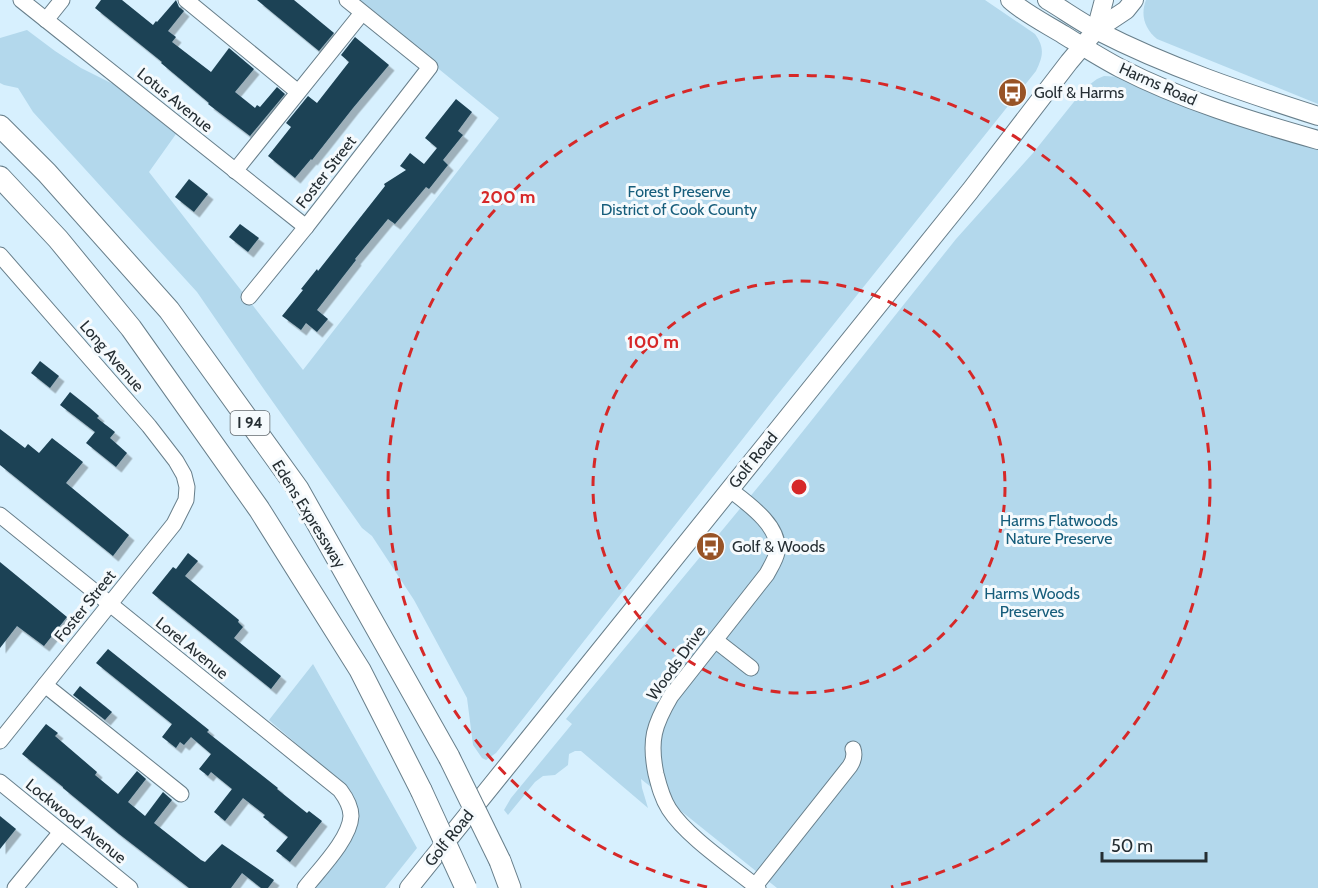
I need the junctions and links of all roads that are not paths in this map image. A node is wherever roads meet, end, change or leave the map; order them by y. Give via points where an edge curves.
1 (21, 0) edge
2 (62, 0) edge
3 (186, 0) edge
4 (346, 0) edge
5 (1010, 0) edge
6 (1047, 0) edge
7 (1104, 0) edge
8 (1134, 0) edge
9 (362, 13) junction
10 (46, 20) junction
11 (1096, 30) junction
12 (1083, 47) junction
13 (298, 92) junction
14 (1318, 116) edge
15 (0, 126) edge
16 (1318, 140) edge
17 (235, 171) junction
18 (0, 177) edge
19 (306, 227) junction
20 (0, 255) edge
21 (249, 297) dead end
22 (187, 488) joint
23 (729, 489) junction
24 (0, 515) edge
25 (110, 604) junction
26 (715, 640) junction
27 (751, 668) dead end
28 (45, 685) junction
29 (0, 741) edge
30 (853, 749) dead end
31 (0, 782) edge
32 (181, 794) dead end
33 (61, 832) junction
34 (756, 887) edge
35 (15, 888) edge
36 (130, 888) edge
37 (305, 888) edge
38 (409, 888) edge
39 (466, 888) edge
40 (510, 888) edge

1 - 10 street, Lotus Avenue
2 - 10 street
3 - 13 street
4 - 9 street
5 - 12 main road, Harms Road
6 - 11 main road, Harms Road
7 - 11 main road, Golf Road
8 - 11 main road, Golf Road
9 - 13 street
9 - 19 street, Foster Street via 430,68
10 - 17 street, Lotus Avenue
11 - 12 main road, Golf Road
11 - 14 main road, Harms Road via 1185,69
12 - 16 main road, Harms Road via 1119,68 1194,100
12 - 23 main road, Golf Road
13 - 17 street
15 - 40 highway, Edens Expressway / I 94, bridge via 169,309 297,489 449,757 501,861
17 - 19 street, Lotus Avenue
18 - 39 highway, I 94, bridge via 58,239 131,328 259,509 360,670
19 - 21 street, Foster Street
20 - 22 street, Long Avenue via 149,426 176,461
22 - 25 street, Foster Street via 186,500 174,524
23 - 26 street, Woods Drive via 765,520 776,538 777,553 767,574
23 - 38 main road, Golf Road
24 - 25 street, Lorel Avenue
25 - 28 street, Foster Street
25 - 37 street, Lorel Avenue via 340,790 351,815 348,831
26 - 27 street
26 - 34 street, Woods Drive via 671,696 659,717 652,750 669,810
28 - 29 street, Foster Street
28 - 32 street
30 - 34 street via 850,766
31 - 33 street, Lockwood Avenue
33 - 35 street
33 - 36 street, Lockwood Avenue

